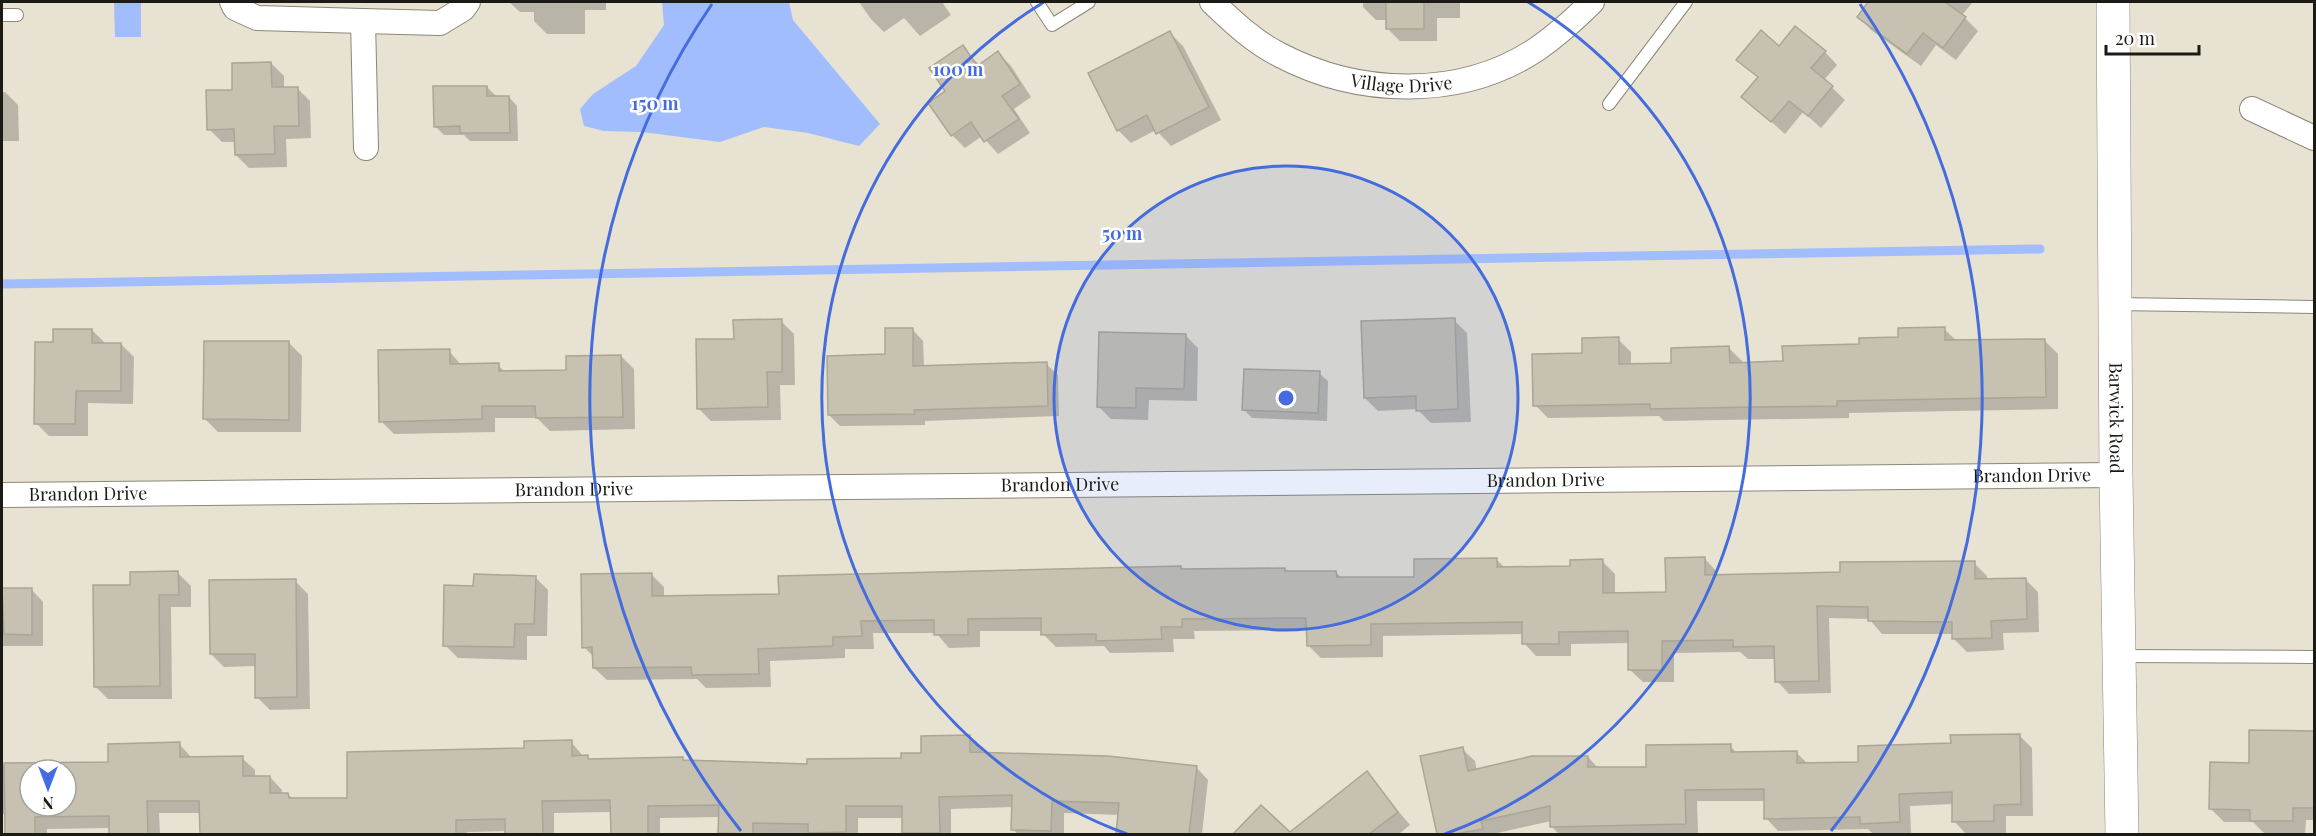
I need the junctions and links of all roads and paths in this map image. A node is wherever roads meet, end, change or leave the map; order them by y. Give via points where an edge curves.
1 (232, 2) edge
2 (468, 2) edge
3 (1036, 2) edge
4 (1089, 2) edge
5 (1212, 2) edge
6 (1592, 2) edge
7 (1686, 2) edge
8 (2113, 2) edge
9 (2, 15) edge
10 (17, 15) dead end
11 (363, 21) junction
12 (1610, 104) dead end
13 (2252, 109) dead end
14 (2314, 138) edge
15 (366, 148) dead end
16 (2115, 304) junction
17 (2314, 307) edge
18 (2116, 476) junction
19 (2, 495) edge
20 (2119, 656) junction
21 (2314, 657) edge
22 (2122, 834) edge

1 - 11 street via 235,8 257,18
2 - 11 street via 440,22
3 - 4 lane via 1052,25
5 - 6 street, Village Drive via 1243,31 1279,55 1318,72 1370,85 1413,87 1455,82 1497,69 1535,50 1570,25
7 - 12 lane
8 - 16 street, Barwick Road
9 - 10 lane
11 - 15 street
13 - 14 street
16 - 17 lane
16 - 18 street, Barwick Road
18 - 19 street, Brandon Drive
18 - 20 street, Barwick Road
20 - 21 lane
20 - 22 street, Barwick Road

